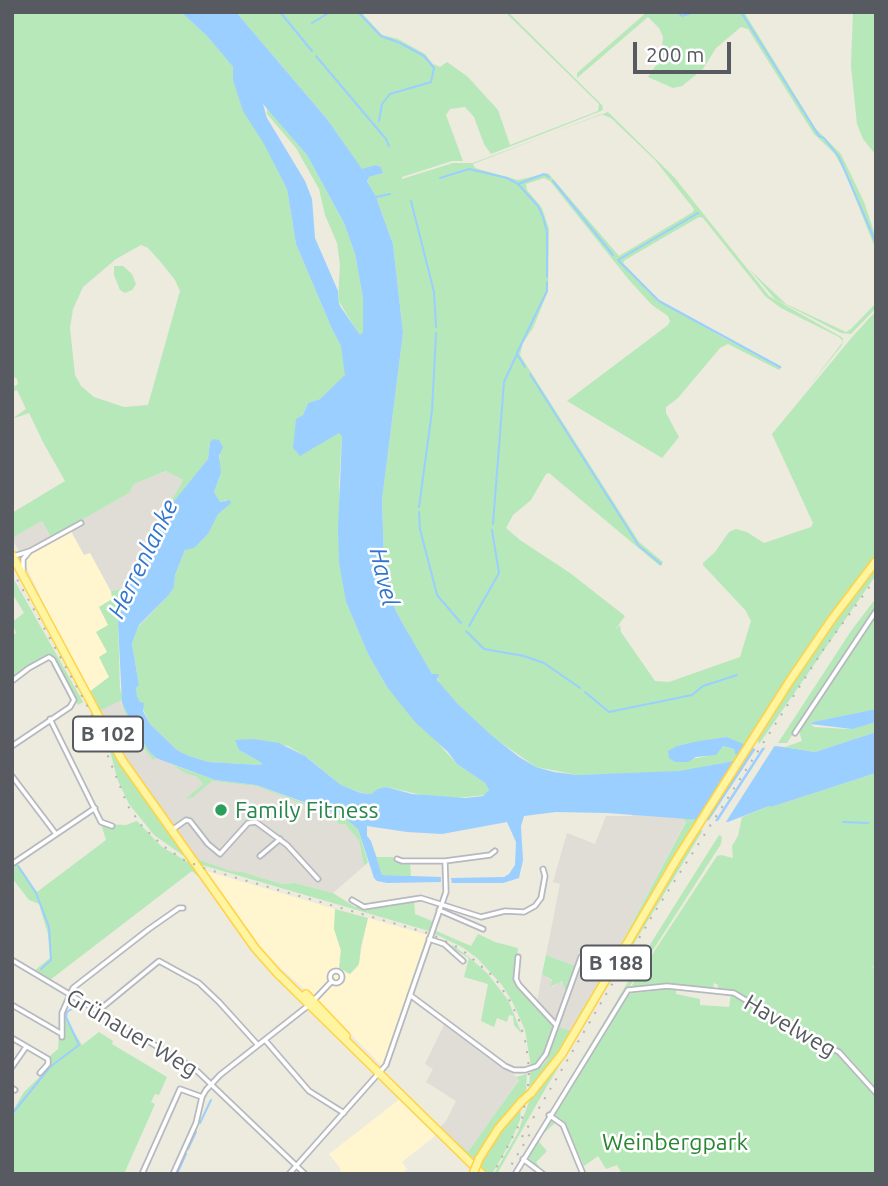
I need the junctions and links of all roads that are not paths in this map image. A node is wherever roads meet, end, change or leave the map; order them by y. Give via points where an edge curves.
1 (81, 523) dead end
2 (30, 551) junction
3 (12, 556) edge
4 (876, 561) edge
5 (23, 576) junction
6 (876, 611) edge
7 (12, 681) edge
8 (50, 719) junction
9 (796, 733) dead end
10 (12, 746) edge
11 (12, 776) edge
12 (95, 808) junction
13 (112, 826) dead end
14 (172, 830) junction
15 (56, 834) junction
16 (280, 839) junction
17 (495, 850) dead end
18 (261, 856) dead end
19 (397, 859) dead end
20 (445, 861) junction
21 (12, 864) edge
22 (543, 869) dead end
23 (318, 879) dead end
24 (352, 900) dead end
25 (440, 907) junction
26 (183, 908) dead end
27 (483, 929) dead end
28 (429, 939) junction
29 (518, 957) dead end
30 (581, 957) dead end
31 (12, 960) edge
32 (463, 961) dead end
33 (332, 981) dead end
34 (69, 994) junction
35 (410, 995) junction
36 (312, 1002) junction
37 (12, 1005) edge
38 (98, 1011) junction
39 (556, 1025) junction
40 (12, 1038) edge
41 (265, 1040) junction
42 (258, 1045) junction
43 (26, 1047) junction
44 (12, 1067) edge
45 (40, 1073) dead end
46 (380, 1073) junction
47 (211, 1084) junction
48 (876, 1093) edge
49 (202, 1097) junction
50 (344, 1113) junction
51 (549, 1115) junction
52 (523, 1159) junction
53 (297, 1166) junction
54 (142, 1174) edge
55 (173, 1174) edge
56 (289, 1174) edge
57 (305, 1174) edge
58 (473, 1174) edge
59 (482, 1174) edge
60 (515, 1174) edge
61 (543, 1174) edge
62 (583, 1174) edge

1 - 2 street
2 - 3 street
2 - 5 street via 23,559
3 - 5 main road, B 102
4 - 58 main road, B 188, bridge via 819,638 695,830 550,1071 498,1129
5 - 14 main road, B 102 via 122,760
6 - 9 street
7 - 8 street via 51,658 73,703
8 - 10 street
8 - 12 street
11 - 15 street
12 - 13 street via 102,824
12 - 15 street
14 - 16 street via 190,821 220,854 248,823 256,822
14 - 36 main road, B 102 via 266,960
15 - 21 street
16 - 18 street
16 - 23 street
17 - 20 street via 491,855
19 - 20 street
20 - 25 street via 446,888
22 - 25 street via 541,898 527,911 481,917
24 - 25 street via 364,907 416,898
25 - 27 street
25 - 28 street
26 - 34 street via 149,929
28 - 32 street via 444,944
28 - 35 street
29 - 39 street via 519,985
30 - 39 street
31 - 34 street, Grünauer Weg
33 - 36 street
34 - 37 street via 61,1017 62,1035
34 - 38 street, Grünauer Weg
35 - 39 street via 514,1070 537,1066
35 - 46 street
36 - 41 street
36 - 46 main road, B 102
38 - 42 street via 159,961 199,984
38 - 47 street, Grünauer Weg
40 - 43 street
41 - 42 street
41 - 50 street via 311,1093
42 - 47 street
43 - 44 street
43 - 45 street via 48,1059
46 - 50 street
46 - 59 main road, B 102
47 - 49 street
47 - 53 street, Grünauer Weg
48 - 51 street, Havelweg via 839,1052 734,993 667,985 628,990
49 - 54 street via 180,1089
49 - 55 street via 196,1123
50 - 53 street
51 - 52 street
51 - 62 street via 563,1125
52 - 60 street
52 - 61 street
53 - 56 street
53 - 57 street, Grünauer Weg

